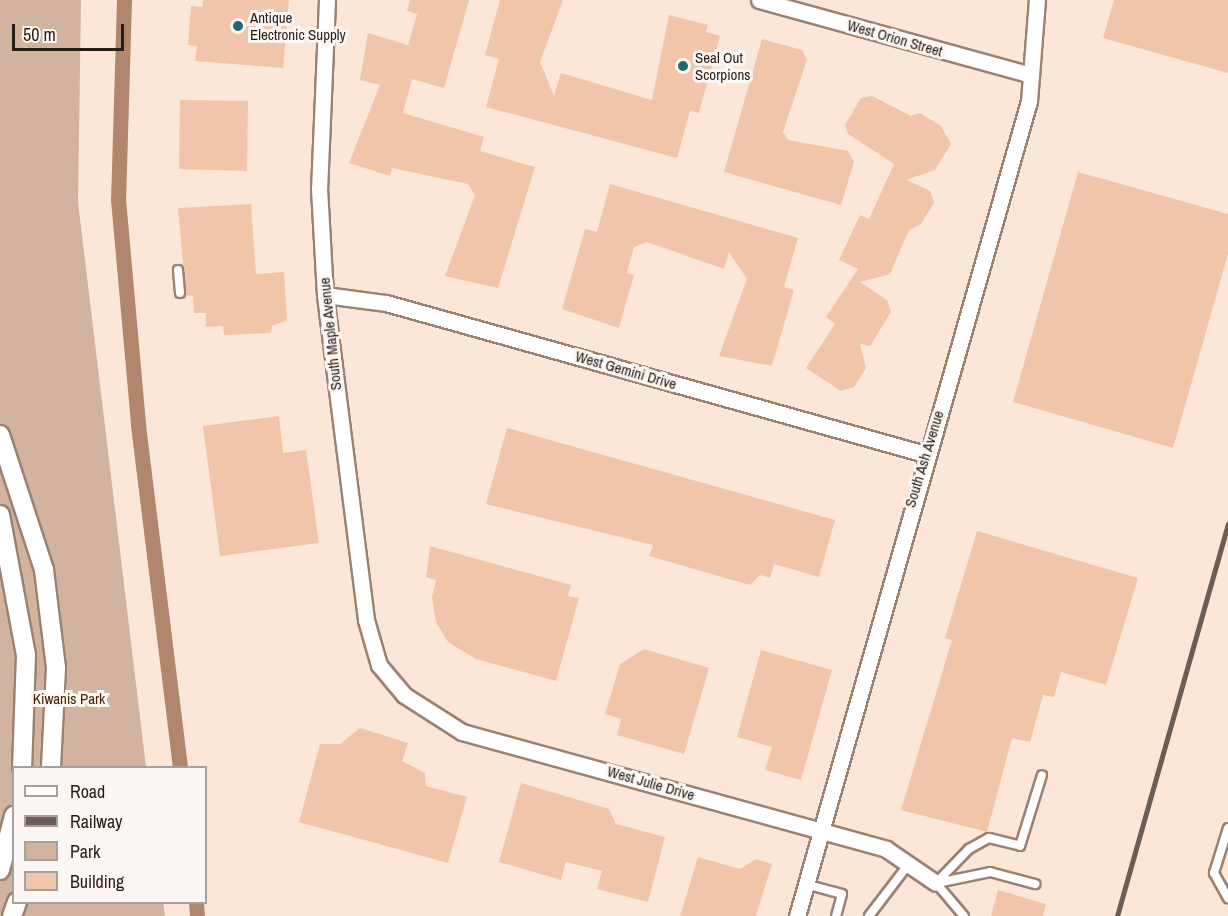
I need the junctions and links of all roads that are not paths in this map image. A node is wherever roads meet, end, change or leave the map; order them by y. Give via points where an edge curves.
1 (327, 0) edge
2 (759, 0) edge
3 (1037, 0) edge
4 (1031, 75) junction
5 (178, 270) dead end
6 (180, 293) dead end
7 (325, 295) junction
8 (0, 435) edge
9 (925, 454) junction
10 (0, 515) edge
11 (379, 665) joint
12 (22, 766) edge
13 (51, 766) edge
14 (1042, 775) dead end
15 (12, 824) edge
16 (1228, 828) edge
17 (819, 830) junction
18 (908, 865) junction
19 (0, 870) edge
20 (936, 883) junction
21 (805, 884) junction
22 (1035, 884) dead end
23 (1228, 898) edge
24 (797, 916) edge
25 (836, 916) edge
26 (869, 916) edge
27 (964, 916) edge

1 - 7 street, South Maple Avenue via 319,188
2 - 4 street, West Orion Street
3 - 4 street, South Ash Avenue
4 - 9 street, South Ash Avenue via 1029,101
5 - 6 lane
7 - 9 street, West Gemini Drive via 386,303
7 - 11 street, South Maple Avenue via 366,620
8 - 13 street via 44,570 56,668
9 - 17 street, South Ash Avenue
10 - 12 street via 26,655
11 - 17 street, West Julie Drive via 404,695 462,732
14 - 20 lane via 1020,846 989,838 969,849
15 - 19 street
16 - 23 lane via 1214,873
17 - 18 street, West Julie Drive via 886,849
17 - 21 street, South Ash Avenue
18 - 20 street, West Julie Drive
18 - 26 lane
20 - 22 lane via 990,872
20 - 27 lane
21 - 24 street, South Ash Avenue
21 - 25 lane via 842,894

